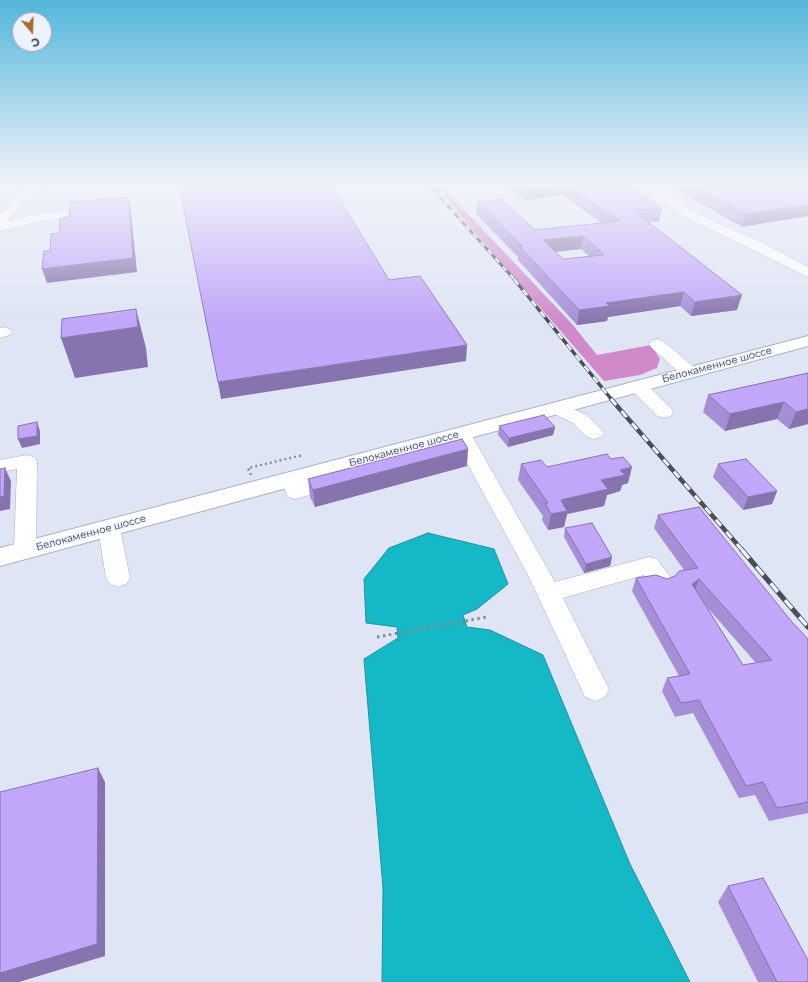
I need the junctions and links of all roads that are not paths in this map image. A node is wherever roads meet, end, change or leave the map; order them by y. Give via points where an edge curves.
1 (723, 231) edge
2 (808, 273) edge
3 (808, 341) edge
4 (658, 344) dead end
5 (689, 372) junction
6 (638, 386) junction
7 (557, 408) junction
8 (664, 412) dead end
9 (594, 433) dead end
10 (465, 440) junction
11 (0, 466) edge
12 (109, 528) junction
13 (25, 550) junction
14 (0, 557) edge
15 (118, 578) dead end
16 (662, 582) edge
17 (548, 593) junction
18 (595, 689) dead end

1 - 2 lane via 756,244
3 - 5 main road, Белокаменное шоссе
4 - 5 lane
5 - 6 main road, Белокаменное шоссе
6 - 7 main road, Белокаменное шоссе
6 - 8 lane
7 - 9 lane via 580,419
7 - 10 main road, Белокаменное шоссе
10 - 12 main road, Белокаменное шоссе via 291,480
10 - 17 lane
11 - 13 lane via 27,461
12 - 13 main road, Белокаменное шоссе
12 - 15 lane
13 - 14 main road, Белокаменное шоссе
16 - 17 lane via 649,565
17 - 18 lane

